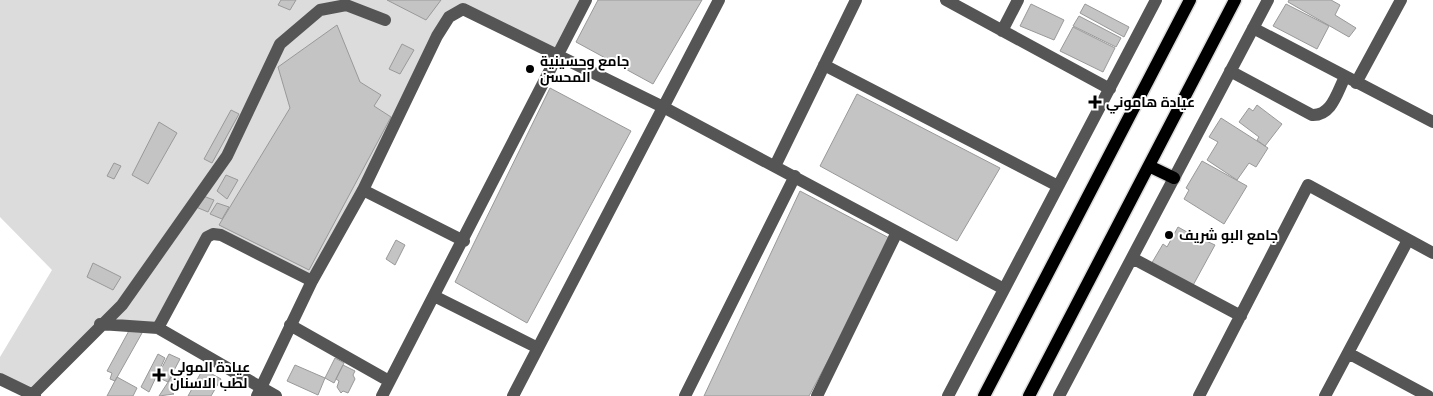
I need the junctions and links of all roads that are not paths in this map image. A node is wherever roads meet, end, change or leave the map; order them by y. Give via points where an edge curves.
1 (586, 0) edge
2 (719, 0) edge
3 (856, 0) edge
4 (946, 0) edge
5 (1018, 0) edge
6 (1156, 0) edge
7 (1190, 0) edge
8 (1235, 0) edge
9 (1268, 0) edge
10 (1401, 0) edge
11 (385, 20) dead end
12 (1253, 28) junction
13 (1002, 31) junction
14 (558, 54) junction
15 (824, 65) junction
16 (1230, 71) junction
17 (1350, 80) junction
18 (1110, 89) junction
19 (665, 108) junction
20 (1433, 122) edge
21 (776, 166) junction
22 (1149, 166) junction
23 (795, 176) junction
24 (1174, 178) junction
25 (1058, 186) junction
26 (363, 190) junction
27 (897, 232) junction
28 (1408, 240) junction
29 (464, 241) junction
30 (1433, 253) edge
31 (1132, 258) junction
32 (312, 281) junction
33 (1004, 289) junction
34 (434, 296) junction
35 (1241, 316) junction
36 (100, 324) junction
37 (290, 325) junction
38 (158, 328) junction
39 (538, 348) junction
40 (1348, 353) junction
41 (0, 379) edge
42 (389, 380) junction
43 (259, 392) edge
44 (33, 395) edge
45 (276, 396) edge
46 (382, 396) edge
47 (513, 396) edge
48 (686, 396) edge
49 (817, 396) edge
50 (948, 396) edge
51 (984, 396) edge
52 (1029, 396) edge
53 (1059, 396) edge
54 (1199, 396) edge
55 (1325, 396) edge
56 (1428, 396) edge

1 - 14 street
2 - 19 street
3 - 15 street
4 - 13 street
5 - 13 street
6 - 18 street
7 - 51 main road
8 - 22 main road
9 - 12 street
10 - 17 street
11 - 36 street via 346,5 320,10 280,44 227,156 122,305
12 - 16 street
12 - 17 street
13 - 18 street
14 - 19 street
14 - 26 street via 463,8 449,17
14 - 29 street
15 - 21 street
15 - 25 street
16 - 17 street via 1312,115 1327,111
16 - 24 street
17 - 20 street
18 - 25 street
19 - 21 street
19 - 39 street
21 - 23 street
22 - 24 main road
22 - 52 main road
23 - 27 street
23 - 48 street
24 - 31 street
25 - 33 street
26 - 29 street
26 - 32 street
27 - 33 street
27 - 49 street
28 - 30 street
28 - 35 street via 1308,185
28 - 40 street
29 - 34 street
31 - 35 street
31 - 53 street
32 - 37 street
32 - 38 street via 221,235 213,234 207,237
33 - 50 street
34 - 39 street
34 - 42 street
35 - 54 street
36 - 38 street
36 - 44 street
37 - 42 street
37 - 43 street
38 - 43 street
39 - 47 street
40 - 55 street
40 - 56 street
41 - 44 street
42 - 46 street
43 - 45 street

